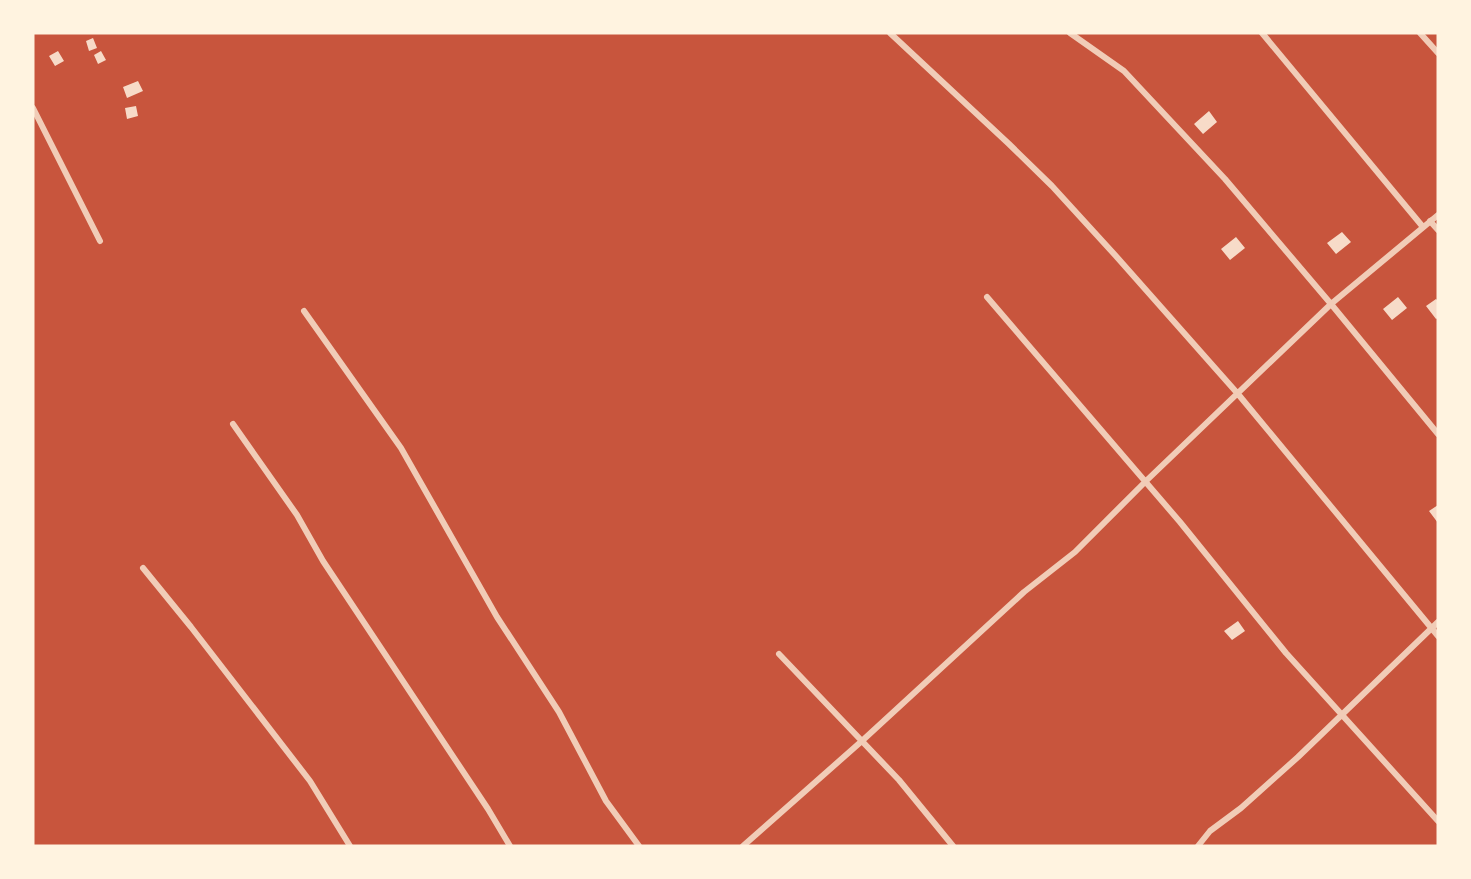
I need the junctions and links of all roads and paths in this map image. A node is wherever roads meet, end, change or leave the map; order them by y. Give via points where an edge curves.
1 (890, 33) edge
2 (1070, 33) edge
3 (1262, 33) edge
4 (1420, 33) edge
5 (1438, 53) edge
6 (33, 108) edge
7 (1438, 215) edge
8 (1430, 221) junction
9 (1424, 227) junction
10 (1438, 230) edge
11 (100, 241) dead end
12 (987, 297) dead end
13 (1331, 304) junction
14 (304, 311) dead end
15 (1238, 394) junction
16 (233, 424) dead end
17 (1438, 434) edge
18 (1146, 481) junction
19 (143, 568) dead end
20 (1438, 622) edge
21 (1431, 628) junction
22 (1438, 636) edge
23 (779, 654) dead end
24 (1342, 716) junction
25 (863, 740) junction
26 (1438, 821) edge
27 (350, 846) edge
28 (510, 846) edge
29 (639, 846) edge
30 (743, 846) edge
31 (953, 846) edge
32 (1198, 846) edge

1 - 15 street via 1052,186
2 - 13 street via 1124,71 1225,179
3 - 9 street
4 - 5 street
6 - 11 street
7 - 8 street
8 - 9 street
8 - 10 street
9 - 13 street
12 - 18 street
13 - 15 street
13 - 17 street
14 - 29 street via 402,448 491,607 559,712 606,801
15 - 18 street
15 - 21 street
16 - 28 street via 297,515 323,561
18 - 24 street
18 - 25 street via 1075,552 1024,592
19 - 27 street via 310,781
20 - 21 street
21 - 22 street
21 - 24 street
23 - 25 street
24 - 26 street
24 - 32 street via 1241,808 1210,831
25 - 30 street
25 - 31 street

